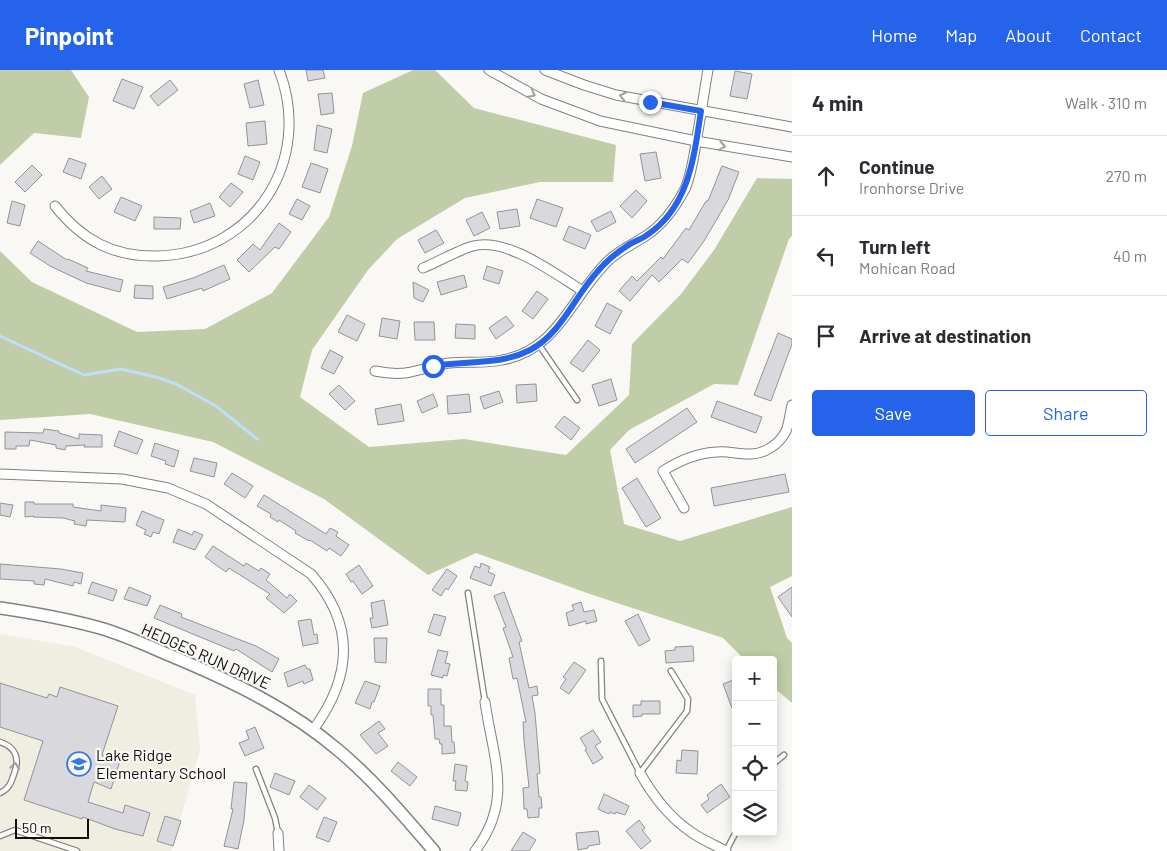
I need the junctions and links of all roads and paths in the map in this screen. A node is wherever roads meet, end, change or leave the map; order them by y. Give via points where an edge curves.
1 (279, 70) edge
2 (490, 70) edge
3 (545, 70) edge
4 (708, 70) edge
5 (701, 111) junction
6 (792, 126) edge
7 (696, 141) junction
8 (792, 157) edge
9 (55, 206) dead end
10 (423, 268) dead end
11 (583, 291) junction
12 (539, 345) junction
13 (375, 372) dead end
14 (577, 400) dead end
15 (792, 405) edge
16 (0, 474) edge
17 (684, 508) dead end
18 (468, 594) dead end
19 (0, 608) edge
20 (601, 661) dead end
21 (671, 671) dead end
22 (484, 702) joint
23 (312, 730) junction
24 (0, 742) edge
25 (784, 755) dead end
26 (777, 761) edge
27 (256, 769) dead end
28 (640, 773) junction
29 (0, 793) edge
30 (278, 832) joint
31 (0, 836) edge
32 (734, 836) edge
33 (77, 851) edge
34 (279, 851) edge
35 (434, 851) edge
36 (475, 851) edge
37 (726, 851) edge

1 - 9 street via 289,116 281,172 257,212 230,235 182,254 130,255 87,238
2 -> 7 street via 540,99 584,116
5 -> 3 street via 616,95
4 - 5 street
5 - 6 street
5 - 7 street
7 -> 8 street
7 - 11 street via 686,186 671,212 647,235 615,255
10 - 11 street via 474,246 492,245 529,259
11 - 12 street via 565,318
12 - 13 street via 504,360 448,363 405,373
12 - 14 lane
15 - 17 street via 786,431 766,451 701,454 679,461 664,471
16 - 23 street via 122,479 168,488 206,504 311,574 335,608 344,645 338,685
18 - 22 lane
19 - 23 street, HEDGES RUN DRIVE via 102,628 221,677
20 - 28 lane via 602,699
21 - 28 lane via 689,705
22 - 36 street via 499,783 498,800 491,826
23 - 35 street, HEDGES RUN DRIVE via 356,766
29 -> 24 lane via 10,786 17,766 14,751
25 - 26 lane
27 - 30 lane
28 - 37 street via 674,818 692,833
30 - 34 street
31 - 33 lane via 15,830
32 - 37 lane

